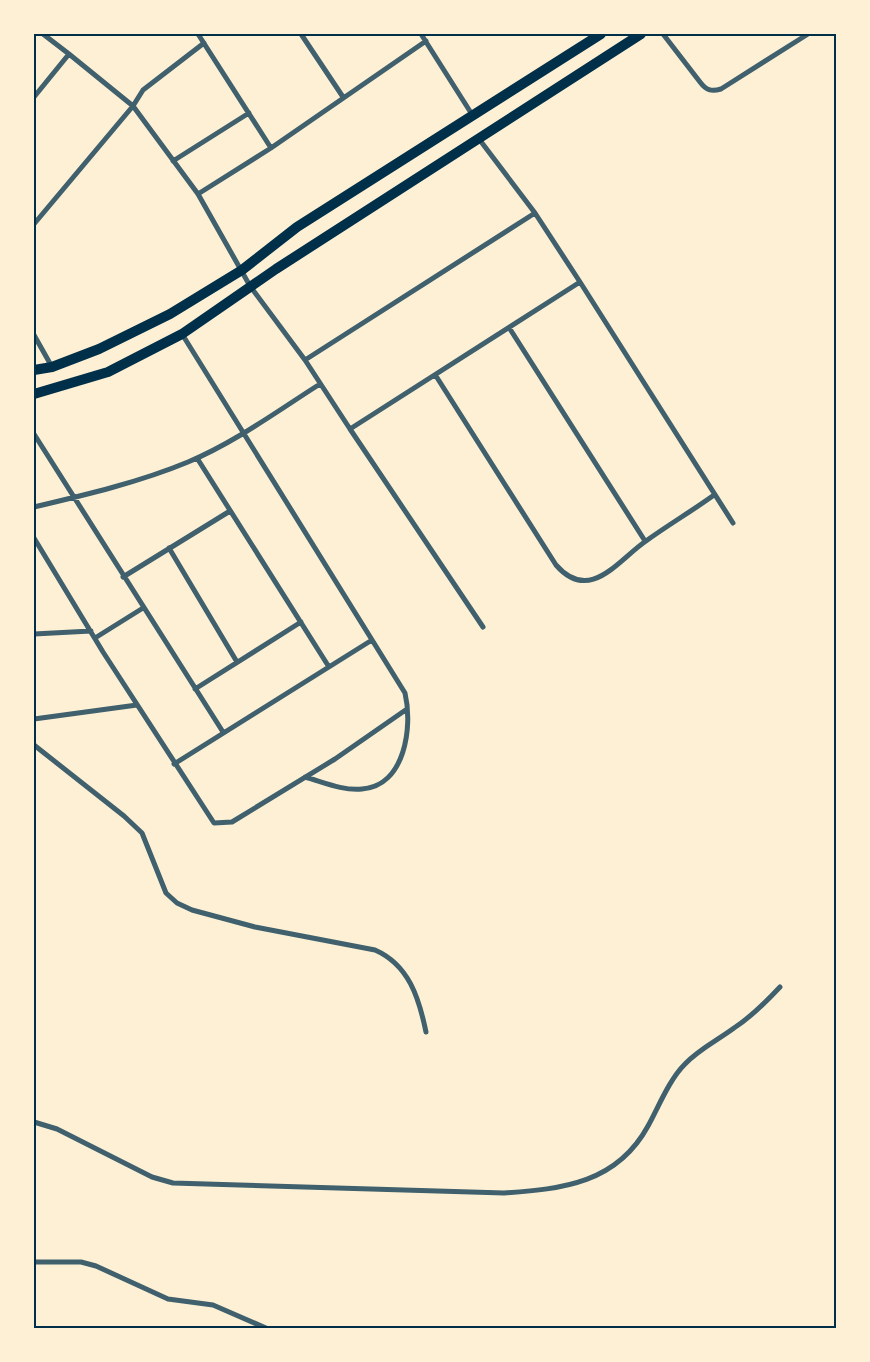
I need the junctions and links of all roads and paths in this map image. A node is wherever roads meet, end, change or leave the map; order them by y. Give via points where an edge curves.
1 (43, 34) edge
2 (198, 34) edge
3 (301, 34) edge
4 (421, 34) edge
5 (602, 34) edge
6 (641, 34) edge
7 (663, 34) edge
8 (808, 34) edge
9 (426, 41) junction
10 (204, 43) junction
11 (69, 54) junction
12 (34, 97) edge
13 (343, 97) junction
14 (133, 106) junction
15 (249, 113) junction
16 (473, 116) junction
17 (479, 139) junction
18 (271, 148) junction
19 (173, 161) junction
20 (198, 194) junction
21 (535, 213) junction
22 (34, 224) edge
23 (242, 270) junction
24 (580, 282) junction
25 (250, 286) junction
26 (510, 329) junction
27 (182, 334) junction
28 (34, 335) edge
29 (305, 360) junction
30 (52, 366) junction
31 (34, 370) edge
32 (436, 376) junction
33 (320, 384) junction
34 (34, 394) edge
35 (350, 429) junction
36 (242, 433) junction
37 (34, 434) edge
38 (197, 458) junction
39 (714, 495) junction
40 (73, 498) junction
41 (34, 507) edge
42 (230, 511) junction
43 (733, 523) dead end
44 (34, 538) edge
45 (645, 541) junction
46 (170, 548) junction
47 (123, 577) junction
48 (143, 608) junction
49 (300, 622) junction
50 (483, 627) dead end
51 (91, 631) junction
52 (34, 634) edge
53 (95, 638) junction
54 (372, 640) junction
55 (237, 662) junction
56 (329, 667) junction
57 (195, 689) junction
58 (137, 704) junction
59 (407, 709) junction
60 (34, 719) edge
61 (223, 732) junction
62 (34, 745) edge
63 (174, 764) junction
64 (305, 777) junction
65 (780, 987) dead end
66 (426, 1032) dead end
67 (34, 1122) edge
68 (34, 1262) edge
69 (266, 1328) edge

1 - 11 street
2 - 10 street
3 - 13 street
4 - 9 street
5 - 16 main road
6 - 17 main road
7 - 8 street via 705,89 714,91
9 - 13 street
9 - 16 street
10 - 14 street via 150,84
10 - 15 street
11 - 12 street
11 - 14 street
13 - 18 street
14 - 19 street
14 - 22 street
15 - 18 street
15 - 19 street
16 - 23 main road via 297,227
17 - 21 street
17 - 25 main road
18 - 20 street
19 - 20 street
20 - 23 street
21 - 24 street
21 - 29 street
23 - 25 street
23 - 30 main road via 170,314 99,349
24 - 26 street
24 - 39 street
25 - 27 main road
25 - 29 street
26 - 32 street
26 - 45 street
27 - 34 main road via 108,372
27 - 36 street
28 - 30 street
29 - 33 street
30 - 31 main road
32 - 35 street
32 - 45 street via 563,573 574,580 589,581 605,575
33 - 35 street
33 - 36 street
35 - 50 street
36 - 38 street
36 - 54 street
37 - 40 street
38 - 40 street
38 - 42 street
39 - 43 street
39 - 45 street
40 - 41 street
40 - 47 street
42 - 46 street
42 - 49 street
44 - 51 street
46 - 47 street
46 - 55 street
47 - 48 street
48 - 53 street
48 - 57 street
49 - 55 street
49 - 56 street
51 - 52 street
51 - 53 street
53 - 58 street
54 - 56 street
54 - 59 street via 405,693
55 - 57 street
56 - 61 street
57 - 61 street
58 - 60 street
58 - 63 street
59 - 64 street
59 - 64 street via 405,743 400,761 391,776 380,784 362,789 344,788
61 - 63 street
62 - 66 street via 142,833 166,893 177,903 255,927 387,955 412,984
63 - 64 street via 205,813 217,824 232,822
65 - 67 street via 736,1027 684,1064 633,1149 616,1166 594,1177 548,1190 504,1194 173,1183 152,1177 57,1129
68 - 69 street via 81,1262 96,1266 168,1299 213,1305

